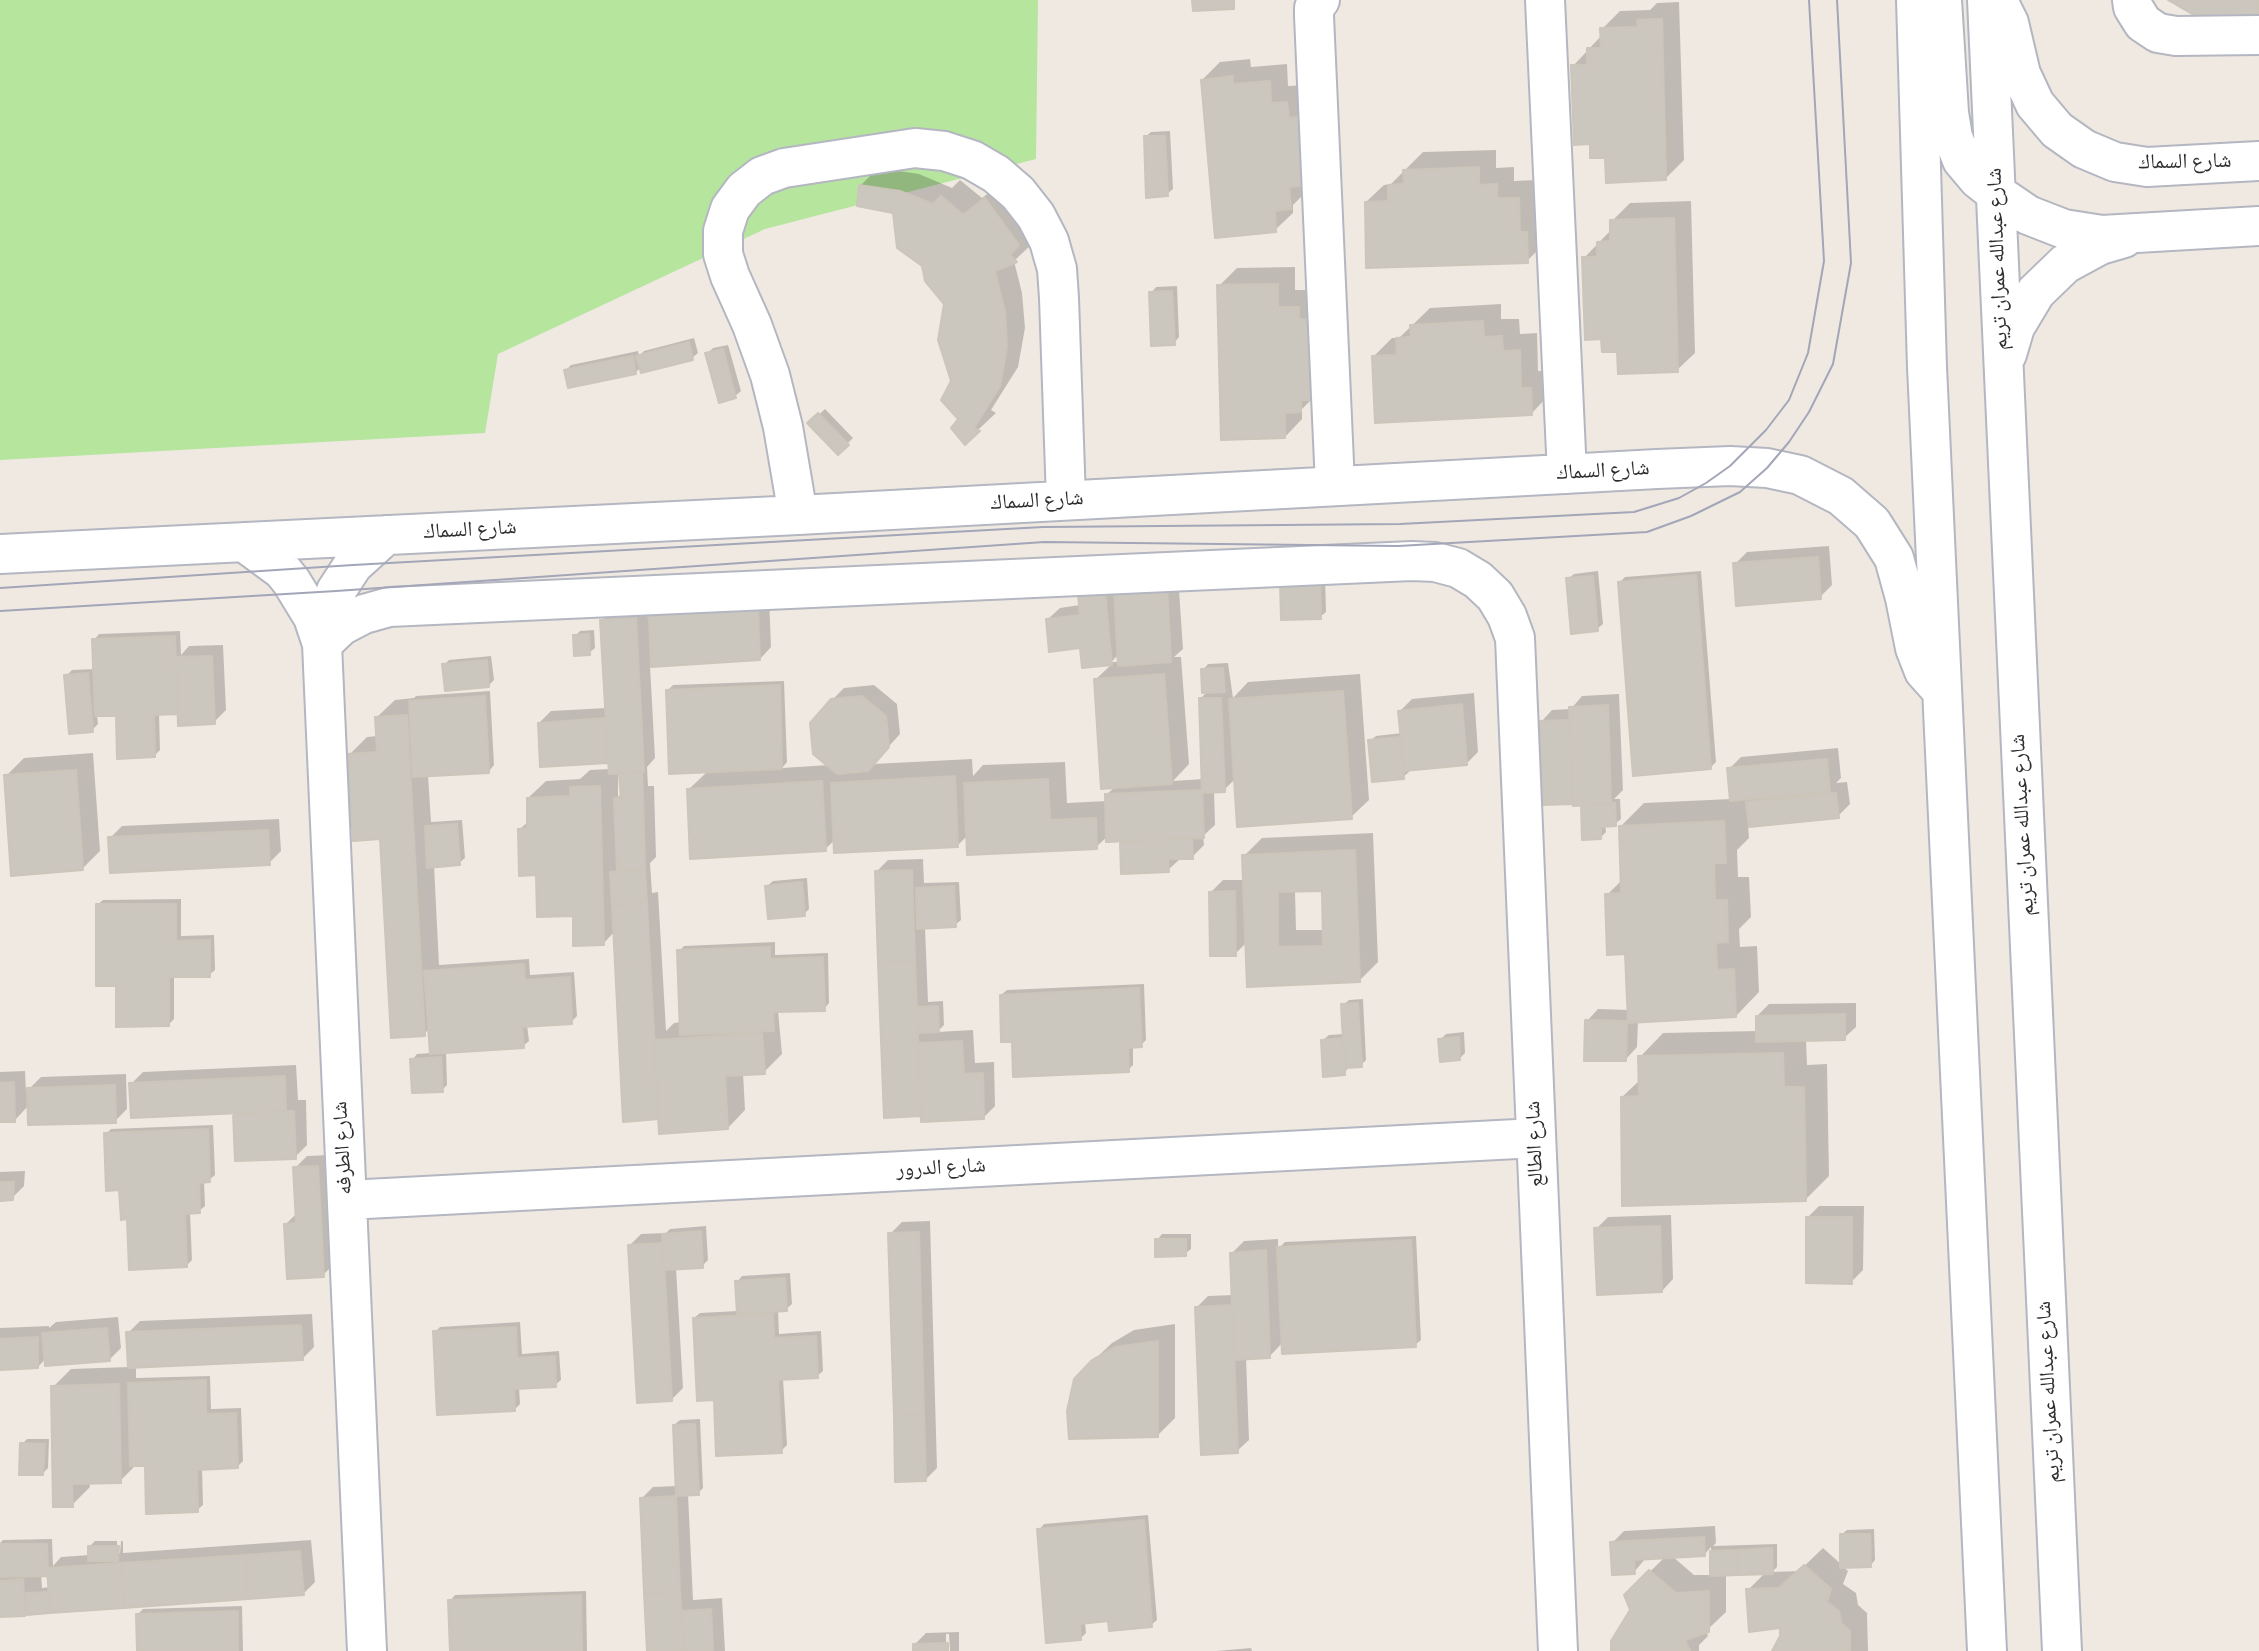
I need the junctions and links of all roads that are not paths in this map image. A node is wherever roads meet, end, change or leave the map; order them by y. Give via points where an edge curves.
1 (1320, 0) edge
2 (1545, 0) edge
3 (1916, 0) edge
4 (1942, 0) edge
5 (1987, 0) edge
6 (1996, 0) edge
7 (2132, 0) edge
8 (2259, 35) edge
9 (2259, 161) edge
10 (1997, 194) junction
11 (2259, 226) edge
12 (2140, 234) junction
13 (2003, 366) junction
14 (1567, 474) junction
15 (1335, 485) junction
16 (1066, 500) junction
17 (798, 515) junction
18 (386, 535) junction
19 (244, 542) junction
20 (0, 554) edge
21 (322, 644) junction
22 (1942, 691) junction
23 (1536, 1138) junction
24 (347, 1200) junction
25 (368, 1651) edge
26 (1558, 1651) edge
27 (1987, 1651) edge
28 (2062, 1651) edge

1 - 15 street via 1314,16
2 - 14 street
3 - 22 street
4 - 10 street via 1953,137 1962,160
5 - 10 street, شارع عبدالله عمران تريم
6 - 9 street, شارع السماك via 2009,23 2021,74 2035,104 2057,130 2084,149 2115,162 2147,167
7 - 8 street via 2143,23 2158,33
10 - 12 street via 2028,215 2064,229 2102,236
10 - 13 street, شارع عبدالله عمران تريم
11 - 12 street
12 - 13 street via 2100,245 2055,273 2036,292 2015,327
13 - 28 street, شارع عبدالله عمران تريم
14 - 15 street, شارع السماك
14 - 22 street, شارع السماك via 1767,468 1800,475 1841,496 1872,523 1894,558 1915,648 1924,671
15 - 16 street, شارع السماك
16 - 17 street, شارع السماك
16 - 17 street via 1059,298 1049,241 1018,193 996,174 944,151 915,148 784,168 762,176 730,209 723,231 723,254 770,375
17 - 18 street, شارع السماك
18 - 19 street, شارع السماك
18 - 21 street, شارع الطرفه via 353,565 336,591
19 - 20 street, شارع السماك
19 - 21 street, شارع الطرفه via 282,570 300,593
21 - 23 street, شارع الطالع via 341,626 389,607 1412,561 1458,568 1495,596 1515,638
21 - 24 street, شارع الطرفه
22 - 27 street
23 - 24 street, شارع الدرور
23 - 26 street, شارع الطالع
24 - 25 street, شارع الطرفه

